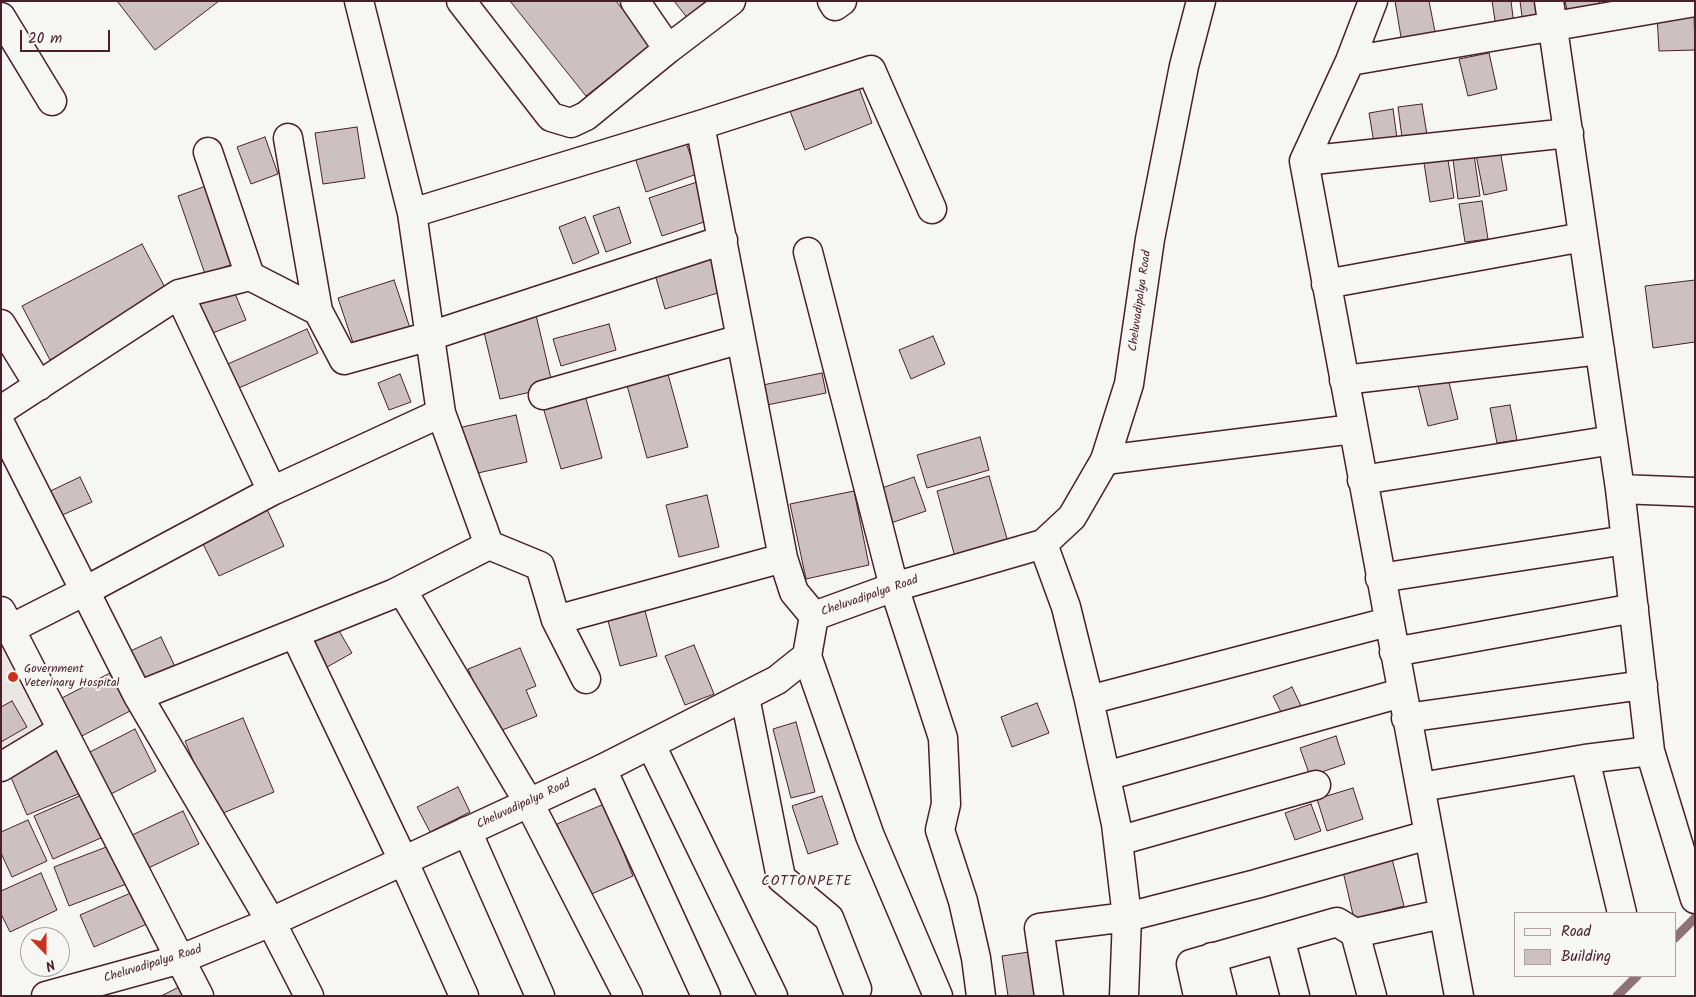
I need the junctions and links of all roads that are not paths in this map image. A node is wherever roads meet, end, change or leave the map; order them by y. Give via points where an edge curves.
1 (359, 1) edge
2 (461, 1) edge
3 (635, 1) edge
4 (731, 1) edge
5 (832, 1) edge
6 (842, 1) edge
7 (1201, 1) edge
8 (1373, 1) edge
9 (1695, 2) edge
10 (1551, 14) edge
11 (1, 17) edge
12 (668, 49) junction
13 (1350, 61) junction
14 (52, 101) dead end
15 (700, 125) junction
16 (1569, 133) junction
17 (288, 138) dead end
18 (208, 152) dead end
19 (1304, 161) junction
20 (932, 210) dead end
21 (412, 213) junction
22 (1583, 237) junction
23 (723, 240) junction
24 (808, 252) dead end
25 (250, 276) junction
26 (1326, 284) junction
27 (179, 294) junction
28 (318, 311) junction
29 (1, 324) edge
30 (430, 336) junction
31 (741, 339) junction
32 (1600, 350) junction
33 (1344, 380) junction
34 (39, 386) junction
35 (542, 395) dead end
36 (1, 410) edge
37 (441, 413) junction
38 (1, 425) edge
39 (1353, 429) junction
40 (1613, 440) junction
41 (1105, 460) junction
42 (1362, 480) junction
43 (1620, 489) junction
44 (272, 491) junction
45 (1695, 492) edge
46 (1626, 540) junction
47 (1042, 544) junction
48 (489, 545) junction
49 (783, 558) junction
50 (1380, 578) junction
51 (894, 588) junction
52 (402, 590) junction
53 (85, 591) junction
54 (1634, 608) junction
55 (814, 616) junction
56 (6, 620) edge
57 (556, 620) junction
58 (1388, 622) junction
59 (295, 634) junction
60 (1394, 652) junction
61 (806, 656) junction
62 (586, 679) dead end
63 (1643, 685) junction
64 (138, 696) junction
65 (745, 697) junction
66 (1089, 700) junction
67 (1404, 705) junction
68 (62, 730) junction
69 (651, 745) junction
70 (1650, 751) junction
71 (1585, 759) junction
72 (1, 767) edge
73 (602, 769) junction
74 (1106, 776) junction
75 (1316, 785) dead end
76 (1421, 787) junction
77 (530, 803) junction
78 (467, 831) junction
79 (1428, 835) junction
80 (1118, 842) junction
81 (404, 860) junction
82 (1695, 899) edge
83 (1622, 912) edge
84 (1442, 914) junction
85 (1127, 917) junction
86 (271, 922) junction
87 (1356, 933) junction
88 (1280, 938) junction
89 (1212, 957) junction
90 (181, 959) junction
91 (857, 989) dead end
92 (46, 996) edge
93 (199, 996) edge
94 (309, 996) edge
95 (464, 996) edge
96 (540, 996) edge
97 (628, 996) edge
98 (706, 996) edge
99 (773, 996) edge
100 (938, 996) edge
101 (981, 996) edge
102 (1049, 996) edge
103 (1124, 996) edge
104 (1198, 996) edge
105 (1222, 996) edge
106 (1295, 996) edge
107 (1372, 996) edge
108 (1459, 996) edge

1 - 21 street
2 - 12 street via 550,117 571,123 586,116
3 - 12 street
4 - 12 street
5 - 6 street via 836,6
7 - 41 street, Cheluvadipalya Road via 1184,66 1154,221 1128,384
8 - 13 street
9 - 10 street
10 - 13 street
10 - 16 street
11 - 14 street
13 - 19 street
15 - 20 street via 871,70
15 - 21 street
15 - 23 street
16 - 19 street
16 - 22 street
17 - 28 street
18 - 25 street
19 - 26 street
21 - 30 street
22 - 26 street
22 - 32 street
23 - 30 street
23 - 31 street
24 - 51 street
25 - 27 street
25 - 28 street
26 - 33 street
27 - 34 street
27 - 44 street
28 - 30 street via 344,360
29 - 34 street
30 - 37 street
31 - 35 street
31 - 49 street
32 - 33 street
32 - 40 street
33 - 39 street
34 - 36 street
37 - 44 street
37 - 48 street
38 - 53 street
39 - 41 street
39 - 42 street
40 - 42 street
40 - 43 street
41 - 47 street, Cheluvadipalya Road via 1072,517
42 - 50 street
43 - 45 street
43 - 46 street
44 - 53 street
46 - 50 street
46 - 54 street
47 - 51 street, Cheluvadipalya Road
47 - 66 street via 1066,607
48 - 52 street
48 - 57 street via 540,566
49 - 55 street via 794,592
49 - 57 street
50 - 58 street
51 - 55 street, Cheluvadipalya Road
51 - 101 street via 943,738 946,804 940,830 963,901
52 - 59 street
52 - 77 street
53 - 56 street
53 - 64 street
54 - 60 street
54 - 63 street
55 - 61 street, Cheluvadipalya Road
56 - 68 street
57 - 62 street
58 - 60 street
58 - 66 street
59 - 64 street
59 - 81 street
60 - 67 street
61 - 65 street, Cheluvadipalya Road via 777,680
61 - 100 street via 870,836
63 - 67 street
63 - 70 street
64 - 86 street
65 - 69 street, Cheluvadipalya Road
65 - 91 street via 781,878 829,918
66 - 74 street
67 - 74 street
67 - 76 street
68 - 72 street
68 - 90 street
69 - 73 street, Cheluvadipalya Road
69 - 99 street
70 - 71 street
70 - 82 street
71 - 76 street
71 - 83 street
73 - 77 street, Cheluvadipalya Road
73 - 98 street
74 - 80 street
75 - 80 street
76 - 79 street
77 - 78 street, Cheluvadipalya Road
77 - 97 street
78 - 81 street, Cheluvadipalya Road
78 - 96 street
79 - 84 street
79 - 85 street
80 - 85 street
81 - 86 street, Cheluvadipalya Road
81 - 95 street
84 - 87 street
84 - 108 street
85 - 102 street via 1039,928
85 - 103 street
86 - 90 street, Cheluvadipalya Road
86 - 94 street
87 - 88 street via 1337,922
87 - 107 street
88 - 89 street
88 - 106 street
89 - 104 street via 1190,964
89 - 105 street
90 - 92 street, Cheluvadipalya Road
90 - 93 street

